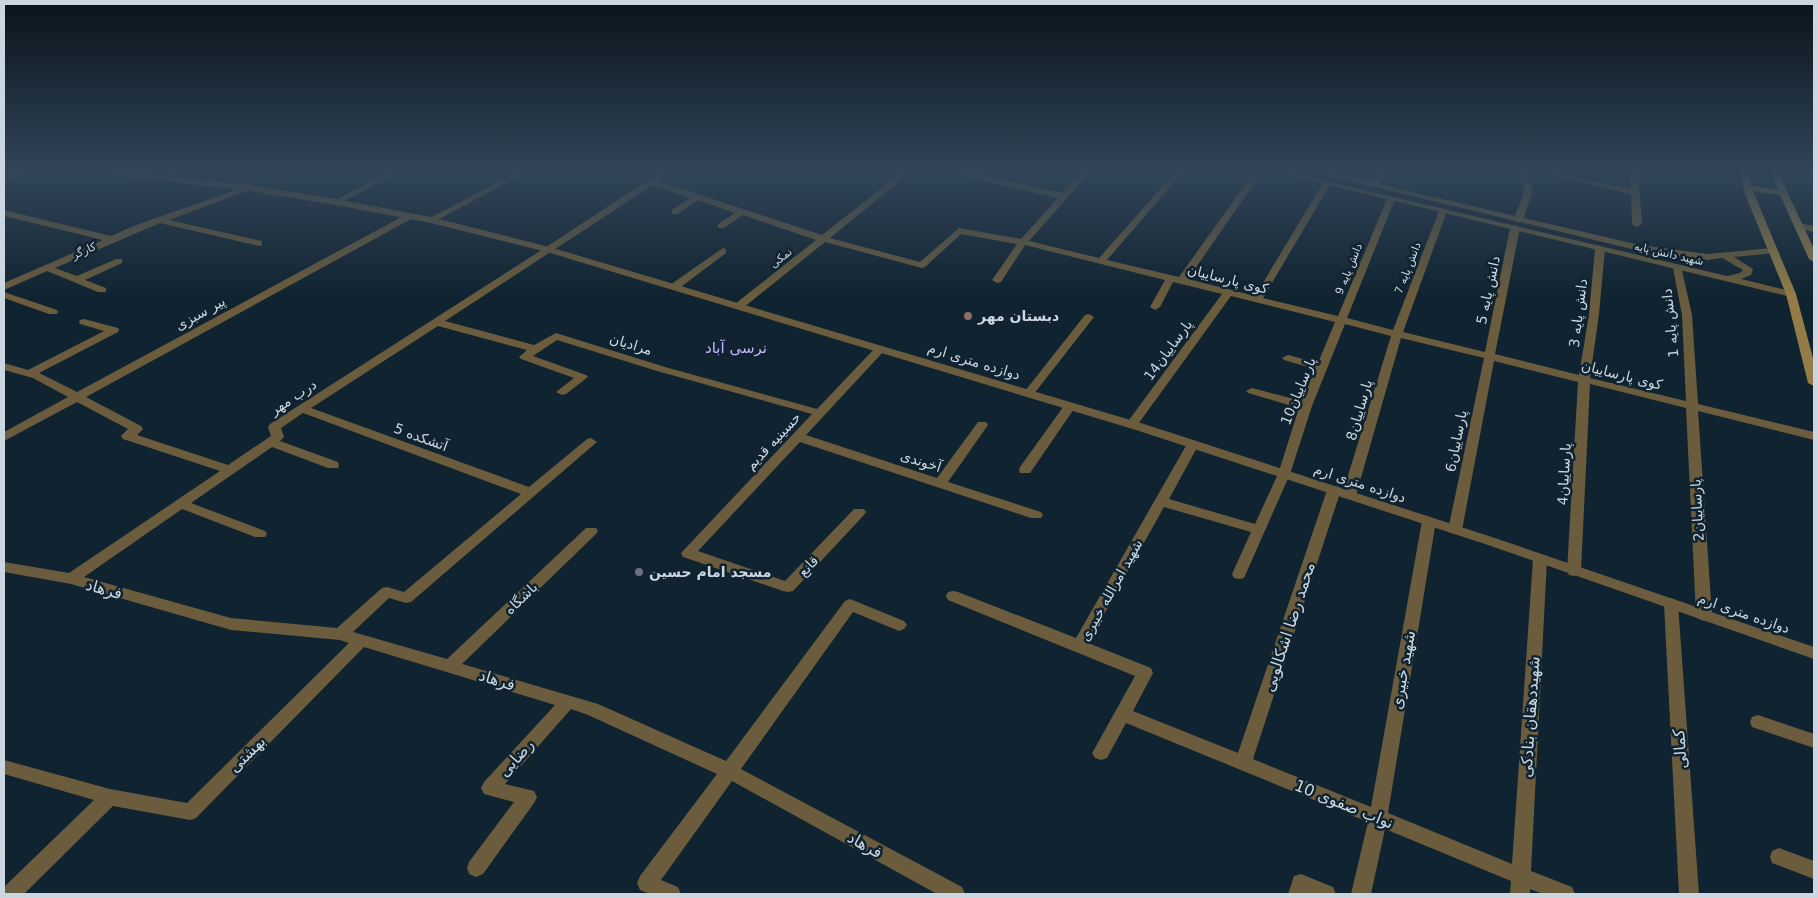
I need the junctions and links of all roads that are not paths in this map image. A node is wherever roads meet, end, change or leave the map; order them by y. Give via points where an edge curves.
1 (8, 214) edge
2 (176, 214) edge
3 (399, 214) edge
4 (443, 214) edge
5 (604, 214) edge
6 (739, 214) edge
7 (748, 214) edge
8 (854, 214) edge
9 (1047, 214) edge
10 (1142, 214) edge
11 (1229, 214) edge
12 (1309, 214) edge
13 (1386, 214) edge
14 (1442, 214) edge
15 (1459, 214) edge
16 (1479, 214) edge
17 (1520, 214) edge
18 (1637, 214) edge
19 (1758, 214) edge
20 (1794, 214) edge
21 (410, 216) junction
22 (158, 220) junction
23 (431, 220) junction
24 (1516, 224) junction
25 (1637, 224) dead end
26 (721, 226) dead end
27 (1799, 226) junction
28 (1814, 229) edge
29 (112, 239) junction
30 (823, 239) junction
31 (1023, 242) junction
32 (259, 243) dead end
33 (1600, 249) junction
34 (550, 250) junction
35 (723, 251) dead end
36 (1772, 251) junction
37 (1725, 256) junction
38 (1814, 259) edge
39 (119, 261) dead end
40 (1101, 261) junction
41 (47, 268) junction
42 (1678, 268) junction
43 (1724, 278) junction
44 (1170, 279) junction
45 (77, 280) junction
46 (996, 280) dead end
47 (1181, 282) junction
48 (4, 287) edge
49 (674, 287) junction
50 (102, 290) dead end
51 (1228, 293) junction
52 (1791, 294) junction
53 (4, 295) edge
54 (1257, 300) junction
55 (739, 306) junction
56 (1155, 307) dead end
57 (53, 312) dead end
58 (1089, 317) dead end
59 (1342, 321) junction
60 (84, 322) dead end
61 (436, 322) junction
62 (1397, 334) junction
63 (536, 349) junction
64 (880, 349) junction
65 (1488, 357) junction
66 (1288, 358) dead end
67 (4, 366) edge
68 (1323, 368) junction
69 (30, 373) junction
70 (1584, 380) junction
71 (1814, 383) edge
72 (1252, 390) dead end
73 (562, 392) dead end
74 (1029, 394) junction
75 (77, 397) junction
76 (1070, 406) junction
77 (1306, 406) junction
78 (1691, 406) junction
79 (302, 409) junction
80 (820, 413) junction
81 (1132, 424) junction
82 (982, 425) dead end
83 (798, 436) junction
84 (1814, 436) edge
85 (4, 437) edge
86 (270, 442) junction
87 (591, 442) dead end
88 (1193, 444) junction
89 (333, 465) dead end
90 (230, 470) junction
91 (1025, 470) dead end
92 (1284, 474) junction
93 (940, 483) junction
94 (1334, 490) junction
95 (531, 493) junction
96 (1349, 496) junction
97 (1161, 501) junction
98 (181, 504) junction
99 (858, 512) dead end
100 (1036, 515) dead end
101 (1429, 522) junction
102 (591, 530) dead end
103 (1260, 530) junction
104 (1454, 530) junction
105 (260, 534) dead end
106 (688, 553) joint
107 (1540, 558) junction
108 (4, 567) edge
109 (1574, 570) junction
110 (1239, 574) dead end
111 (71, 580) junction
112 (953, 596) dead end
113 (1671, 604) junction
114 (1704, 615) junction
115 (899, 625) dead end
116 (340, 634) junction
117 (362, 639) junction
118 (1079, 646) junction
119 (1814, 653) edge
120 (450, 666) junction
121 (568, 701) junction
122 (1122, 714) junction
123 (1758, 722) dead end
124 (1814, 741) edge
125 (1101, 753) dead end
126 (1243, 764) junction
127 (4, 767) edge
128 (729, 771) junction
129 (110, 797) junction
130 (1378, 818) junction
131 (1779, 857) dead end
132 (476, 868) dead end
133 (1814, 870) edge
134 (1520, 885) edge
135 (11, 894) edge
136 (671, 894) edge
137 (955, 894) edge
138 (1298, 894) edge
139 (1326, 894) edge
140 (1361, 894) edge
141 (1565, 894) edge
142 (1689, 894) edge

1 - 29 street
2 - 22 street, کارگر
3 - 21 street, دوازده متری ارم
4 - 23 street
5 - 34 street, درب مهر
6 - 26 street
7 - 30 street, کوی پارساییان
8 - 30 street, نمکی
9 - 31 street
10 - 40 street
11 - 47 street
12 - 54 street
13 - 59 street, دانش پایه 9
14 - 62 street, دانش پایه 7
15 - 24 street, شهید دانش پایه
16 - 24 street, شهید دانش پایه
17 - 24 street, دانش پایه 5
18 - 25 street
19 - 36 main road
20 - 27 main road
21 - 23 street, دوازده متری ارم
21 - 75 street, پیر سبزی
22 - 29 street, کارگر
22 - 32 street
23 - 34 street, دوازده متری ارم
24 - 33 street, شهید دانش پایه
24 - 37 street, شهید دانش پایه via 1688,256
24 - 65 street, دانش پایه 5
27 - 28 street
27 - 38 main road
29 - 41 street, کارگر
30 - 31 street, کوی پارساییان via 922,265 959,231
30 - 55 street, نمکی
31 - 40 street, کوی پارساییان
31 - 46 street
33 - 42 street, شهید دانش پایه
33 - 70 street, دانش پایه 3
34 - 49 street, دوازده متری ارم
34 - 61 street, درب مهر
35 - 49 street
36 - 37 street, شهید دانش پایه
36 - 52 main road
37 - 43 street via 1748,269 1748,273
39 - 45 street
40 - 44 street, کوی پارساییان
41 - 45 street
41 - 48 street, کارگر
42 - 43 street, شهید دانش پایه
42 - 78 street, دانش پایه 1 via 1687,315
43 - 52 street, شهید دانش پایه
44 - 47 street, کوی پارساییان
44 - 56 street
45 - 50 street
47 - 51 street, کوی پارساییان
49 - 55 street, دوازده متری ارم
51 - 54 street, کوی پارساییان
51 - 81 street, پارساییان14
52 - 71 main road
53 - 57 street
54 - 59 street, کوی پارساییان
55 - 64 street, دوازده متری ارم
58 - 74 street
59 - 62 street, کوی پارساییان
59 - 68 street, پارساییان10
60 - 69 street via 114,330
61 - 63 street
61 - 79 street, درب مهر
62 - 65 street, کوی پارساییان
62 - 96 street, پارساییان8
63 - 73 street via 524,357 582,377
63 - 80 street, مرادیان via 556,336
64 - 74 street, دوازده متری ارم
64 - 80 street, حسینیه قدیم
65 - 70 street, کوی پارساییان
65 - 104 street, پارساییان6
66 - 68 street
67 - 69 street
68 - 77 street, پارساییان10
69 - 75 street
70 - 78 street, کوی پارساییان
70 - 109 street, پارساییان4
72 - 77 street
74 - 76 street, دوازده متری ارم
75 - 85 street, پیر سبزی
75 - 90 street via 137,429 127,436
76 - 81 street, دوازده متری ارم
76 - 91 street
77 - 92 street, پارساییان10
78 - 84 street, کوی پارساییان
78 - 114 street, پارساییان2
79 - 86 street, درب مهر via 274,428 278,437
79 - 95 street, آتشکده 5
80 - 83 street, حسینیه قدیم
81 - 88 street, دوازده متری ارم
82 - 93 street
83 - 93 street, آخوندی
83 - 106 street, حسینیه قدیم
86 - 89 street
86 - 90 street, درب مهر
87 - 95 street
88 - 92 street, دوازده متری ارم
88 - 97 street, شهید امرالله خبیری
90 - 98 street, درب مهر
92 - 94 street, دوازده متری ارم
92 - 103 street, پارساییان10
93 - 100 street, آخوندی
94 - 96 street, دوازده متری ارم
94 - 126 street, محمد رضا اشکالویی
95 - 116 street via 406,598 387,592
96 - 101 street, دوازده متری ارم
97 - 103 street
97 - 118 street, شهید امرالله خبیری
98 - 105 street
98 - 111 street, درب مهر
99 - 106 street, قانع via 788,586
101 - 104 street, دوازده متری ارم
101 - 130 street, شهید خبیری
102 - 120 street, باشگاه
103 - 110 street, پارساییان10
104 - 107 street, دوازده متری ارم
107 - 109 street, دوازده متری ارم
107 - 134 street, شهیددهقان بنادکی
108 - 111 street, فرهاد
109 - 113 street, دوازده متری ارم
111 - 116 street, فرهاد via 232,624
112 - 118 street
113 - 114 street, دوازده متری ارم
113 - 142 street, کمالی
114 - 119 street, دوازده متری ارم
115 - 128 street via 850,605
116 - 117 street, فرهاد
117 - 120 street, فرهاد
117 - 129 street, بهشتی via 190,812
118 - 122 street, شهید امرالله خبیری via 1145,673
120 - 121 street, فرهاد
121 - 128 street, فرهاد
121 - 132 street, رضایی via 490,788 528,796
122 - 125 street, شهید امرالله خبیری
122 - 126 street, نواب صفوی 10
123 - 124 street
126 - 130 street, نواب صفوی 10
127 - 129 street, بهشتی
128 - 136 street via 647,882
128 - 137 street, فرهاد
129 - 135 street
130 - 134 street, نواب صفوی 10
130 - 140 street, شهید خبیری
131 - 133 street
134 - 141 street, نواب صفوی 10
138 - 139 street via 1301,883

